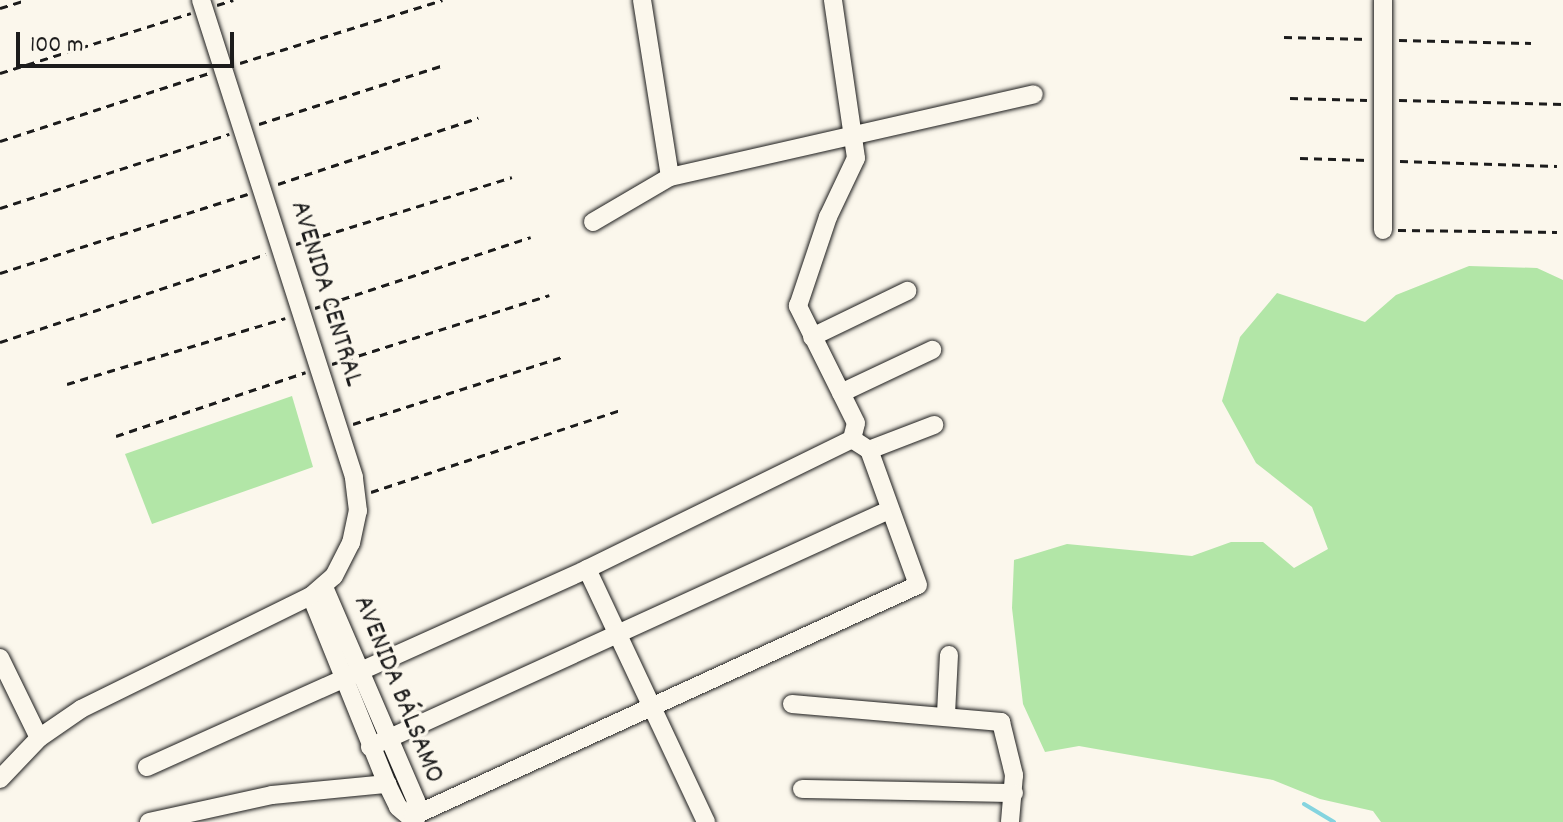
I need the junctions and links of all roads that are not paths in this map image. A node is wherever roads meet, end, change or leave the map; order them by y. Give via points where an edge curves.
1 (642, 0) edge
2 (833, 0) edge
3 (1383, 0) edge
4 (202, 4) edge
5 (1034, 94) dead end
6 (851, 137) junction
7 (670, 177) junction
8 (593, 222) dead end
9 (1383, 230) road end
10 (907, 291) dead end
11 (812, 337) junction
12 (932, 350) dead end
13 (841, 393) junction
14 (934, 425) dead end
15 (852, 439) junction
16 (869, 450) junction
17 (889, 510) junction
18 (587, 569) junction
19 (318, 591) junction
20 (620, 634) junction
21 (949, 655) dead end
22 (0, 658) edge
23 (354, 675) junction
24 (792, 704) dead end
25 (653, 711) junction
26 (946, 714) junction
27 (39, 738) junction
28 (388, 738) junction
29 (370, 747) junction
30 (147, 767) dead end
31 (0, 779) edge
32 (387, 784) junction
33 (802, 789) dead end
34 (1014, 793) junction
35 (415, 819) edge
36 (149, 822) edge
37 (706, 822) edge
38 (1010, 822) edge

1 - 7 street
2 - 6 street
3 - 9 street
4 - 19 street, AVENIDA CENTRAL via 356,496 351,543
5 - 6 street
6 - 7 street
6 - 11 street via 856,158 850,177 797,295
7 - 8 street
10 - 11 street
11 - 13 street
12 - 13 street
13 - 15 street via 856,423
14 - 16 street
15 - 16 street
15 - 18 street
16 - 17 street
17 - 20 street
17 - 25 street via 918,585
18 - 20 street
18 - 23 street
19 - 23 street, AVENIDA BÁLSAMO
19 - 27 street via 123,687
20 - 25 street
20 - 28 street
21 - 26 street
22 - 27 street
23 - 28 street, AVENIDA BÁLSAMO
23 - 29 street, AVENIDA BÁLSAMO
23 - 30 street
24 - 26 street
25 - 35 street
25 - 37 street
26 - 34 street via 1001,722
27 - 31 street
28 - 29 street
28 - 35 street, AVENIDA BÁLSAMO via 416,801
29 - 32 street, AVENIDA BÁLSAMO
32 - 35 street, AVENIDA BÁLSAMO via 398,807
32 - 36 street via 272,795
33 - 34 street
34 - 38 street

